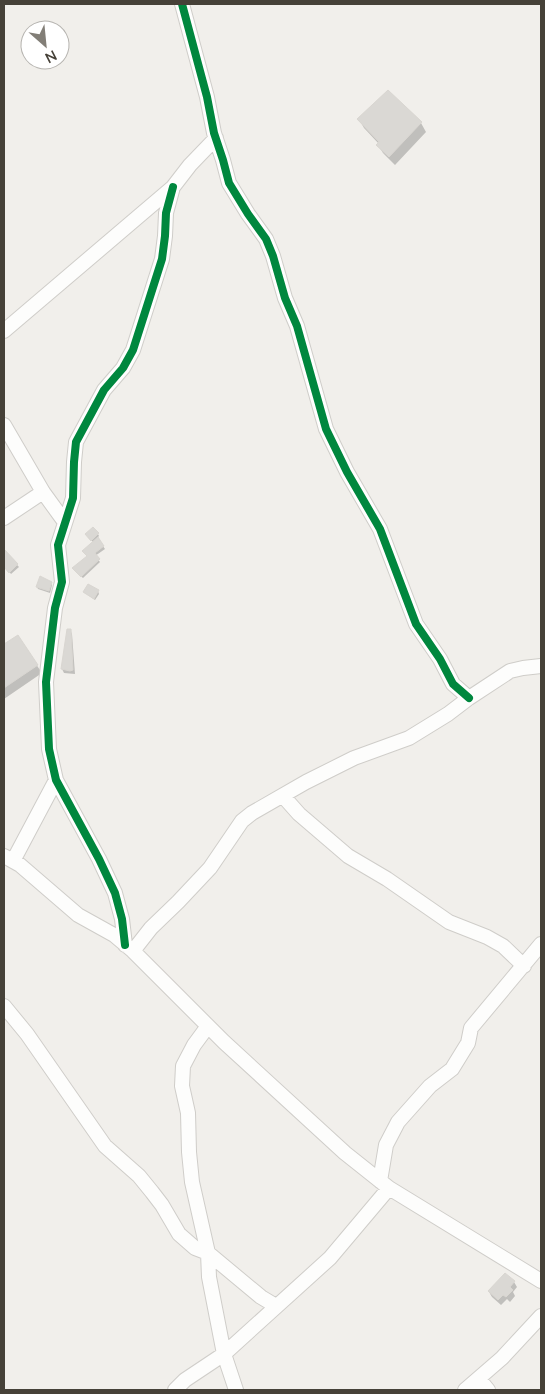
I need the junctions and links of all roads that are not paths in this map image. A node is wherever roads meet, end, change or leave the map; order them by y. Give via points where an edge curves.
1 (182, 4) edge
2 (216, 138) junction
3 (173, 187) junction
4 (4, 331) edge
5 (4, 425) edge
6 (42, 492) junction
7 (4, 518) edge
8 (64, 521) junction
9 (541, 666) edge
10 (469, 698) junction
11 (56, 780) junction
12 (283, 796) junction
13 (8, 858) edge
14 (541, 944) edge
15 (129, 948) junction
16 (524, 966) junction
17 (4, 1006) edge
18 (208, 1026) junction
19 (384, 1185) junction
20 (208, 1253) junction
21 (541, 1281) edge
22 (276, 1306) junction
23 (541, 1316) edge
24 (224, 1354) junction
25 (479, 1379) junction
26 (175, 1390) edge
27 (236, 1390) edge
28 (465, 1390) edge
29 (488, 1390) edge

1 - 2 street
2 - 3 street
2 - 10 street via 228,183 266,239 273,256 326,429 380,529 416,624 440,658 453,684
3 - 4 street
3 - 8 street via 166,213 162,259 133,350 104,390 76,442 73,498
5 - 6 street
6 - 7 street
6 - 8 street
8 - 11 street via 58,544 62,582 55,608 46,682 49,749
9 - 10 street via 510,671
10 - 12 street via 409,738 354,758
11 - 13 street
11 - 15 street via 115,893
12 - 15 street via 242,821 210,868
12 - 16 street via 348,856 394,883 449,922 502,946
13 - 15 street via 78,915 114,935
14 - 16 street
15 - 18 street
16 - 19 street via 471,1028 468,1043 452,1069 430,1086 398,1122 386,1145
17 - 20 street via 105,1146 139,1176 179,1234
18 - 19 street
18 - 20 street via 183,1066 182,1086 188,1113 192,1182
19 - 21 street
19 - 22 street via 330,1258
20 - 22 street
20 - 24 street
22 - 24 street
23 - 25 street
24 - 26 street
24 - 27 street
25 - 28 street
25 - 29 street

